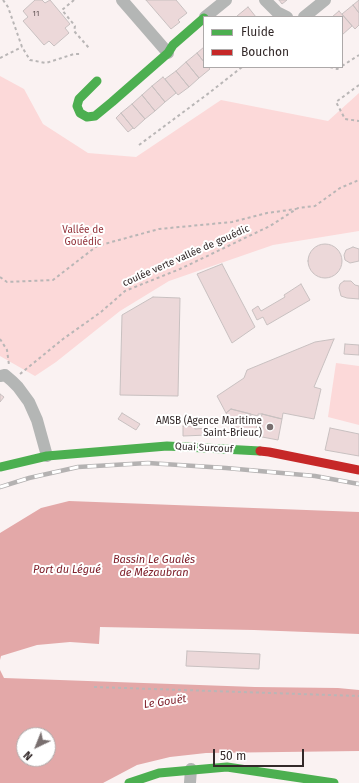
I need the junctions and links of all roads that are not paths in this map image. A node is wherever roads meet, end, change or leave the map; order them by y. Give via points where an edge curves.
1 (122, 0) edge
2 (226, 0) edge
3 (265, 0) edge
4 (325, 0) edge
5 (207, 16) edge
6 (285, 16) edge
7 (305, 16) edge
8 (203, 20) edge
9 (168, 53) junction
10 (97, 80) dead end
11 (6, 377) edge
12 (47, 456) junction
13 (0, 467) edge
14 (359, 470) edge
15 (191, 769) junction
16 (318, 782) edge
17 (129, 783) edge
18 (190, 783) edge
19 (334, 783) edge

1 - 9 street
2 - 5 street
3 - 6 street
4 - 7 street
8 - 9 street via 173,45
9 - 10 street via 95,116 87,117 80,113 77,106 79,99
11 - 12 street via 18,387 29,402
12 - 13 street, Quai Surcouf
12 - 14 street, Quai Surcouf via 167,446 269,452
15 - 16 street via 226,767
15 - 17 street via 159,773
15 - 18 street
16 - 19 street

